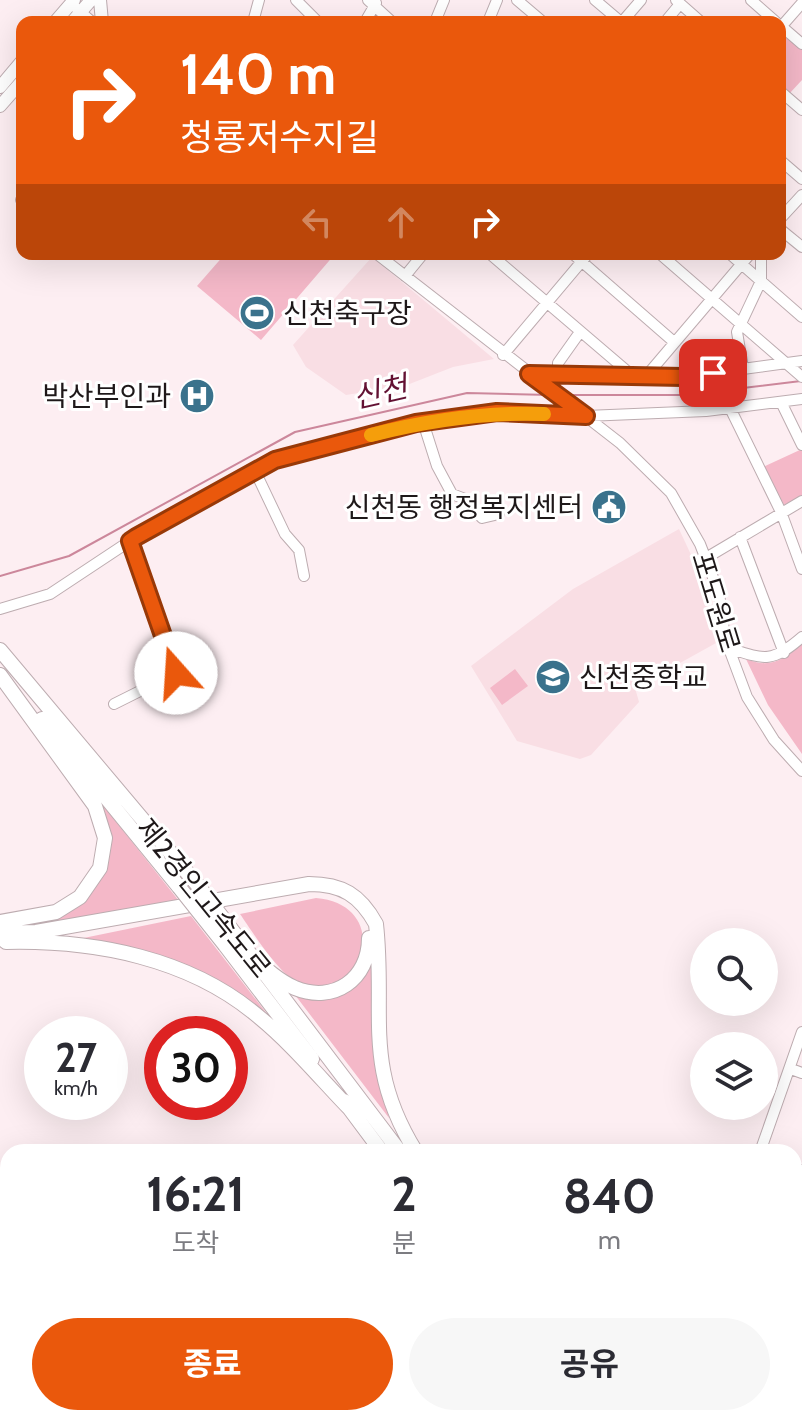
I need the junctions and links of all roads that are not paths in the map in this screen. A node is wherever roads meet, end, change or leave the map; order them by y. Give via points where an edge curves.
1 (91, 0) edge
2 (296, 0) edge
3 (517, 0) edge
4 (595, 0) edge
5 (641, 0) edge
6 (751, 0) edge
7 (678, 2) edge
8 (802, 3) edge
9 (75, 9) edge
10 (312, 16) edge
11 (536, 16) edge
12 (615, 16) edge
13 (627, 16) edge
14 (694, 16) edge
15 (769, 16) edge
16 (786, 18) edge
17 (786, 31) edge
18 (802, 44) edge
19 (16, 68) edge
20 (0, 87) edge
21 (16, 88) edge
22 (786, 96) edge
23 (0, 106) edge
24 (802, 110) edge
25 (786, 165) edge
26 (802, 179) edge
27 (802, 195) edge
28 (786, 212) edge
29 (786, 234) edge
30 (802, 247) edge
31 (385, 260) edge
32 (418, 260) edge
33 (497, 260) edge
34 (579, 260) edge
35 (584, 260) edge
36 (667, 260) edge
37 (737, 260) edge
38 (745, 260) edge
39 (761, 260) edge
40 (741, 264) junction
41 (405, 276) junction
42 (761, 281) junction
43 (711, 298) junction
44 (546, 304) junction
45 (802, 317) edge
46 (742, 326) junction
47 (580, 332) junction
48 (674, 342) junction
49 (503, 355) junction
50 (802, 361) edge
51 (743, 368) junction
52 (795, 370) edge
53 (648, 374) junction
54 (558, 375) junction
55 (531, 376) junction
56 (634, 377) junction
57 (802, 399) edge
58 (781, 402) junction
59 (730, 408) junction
60 (584, 414) junction
61 (423, 422) junction
62 (802, 445) edge
63 (255, 471) junction
64 (802, 501) edge
65 (781, 512) junction
66 (499, 514) dead end
67 (740, 537) junction
68 (130, 541) junction
69 (706, 558) junction
70 (802, 569) edge
71 (304, 576) dead end
72 (0, 609) edge
73 (802, 637) edge
74 (729, 648) junction
75 (0, 650) edge
76 (784, 653) junction
77 (0, 672) edge
78 (114, 704) dead end
79 (802, 771) edge
80 (0, 922) edge
81 (4, 939) edge
82 (254, 958) junction
83 (802, 1032) edge
84 (791, 1069) junction
85 (802, 1073) edge
86 (350, 1109) junction
87 (376, 1144) edge
88 (394, 1144) edge
89 (412, 1144) edge
90 (763, 1144) edge

1 - 9 main road
2 - 10 street
3 - 11 street
4 - 12 street
5 - 13 street
6 - 15 street
7 - 14 street
8 - 16 street
17 - 18 street
19 - 20 main road
21 - 23 main road
22 - 24 street
25 - 26 street
27 - 28 street
29 - 30 street
31 - 41 street
32 - 41 street
33 - 44 street
34 - 44 street
35 - 48 street
36 - 43 street
37 - 40 street
38 - 40 street
39 - 42 street
40 - 42 street
40 - 43 street
41 - 49 street
42 - 45 street
42 - 46 street
43 - 46 street
43 - 48 street
44 - 47 street
44 - 49 street
46 - 51 street via 737,332
46 - 52 street
47 - 54 street via 558,363
47 - 56 street
48 - 53 street
49 - 55 street
50 - 52 street
51 - 52 street
51 - 53 street via 683,377
53 - 56 street
54 - 55 street
54 - 56 street
55 - 60 street, 포도원로
57 - 58 street
58 - 59 street
58 - 62 street
59 - 60 street
59 - 65 street
60 - 61 street via 497,412
60 - 69 street, 포도원로 via 671,493
61 - 63 street via 275,460
61 - 66 street via 452,494 465,499 482,518
63 - 68 street
63 - 71 street via 285,534 299,550
64 - 65 street
65 - 67 street
65 - 70 street
67 - 69 street
67 - 76 street
68 - 72 street via 50,594
68 - 78 street via 176,673
69 - 74 street, 포도원로
73 - 76 street
74 - 76 street via 765,660
74 - 79 street, 포도원로 via 747,697
75 - 82 highway, 제2경인고속도로, bridge
77 - 80 highway via 95,806 105,838 100,868 80,897 56,912
77 - 86 highway, 제2경인고속도로, bridge via 179,887
81 - 82 highway via 309,892 351,903 369,934 363,968 352,982 326,994 298,990
81 - 86 highway via 134,953 212,985 258,1016
81 - 89 highway via 309,884 346,889 376,924 379,1060 395,1114
82 - 88 highway, 제2경인고속도로
83 - 84 street
84 - 85 street
84 - 90 street
86 - 87 highway, 제2경인고속도로

